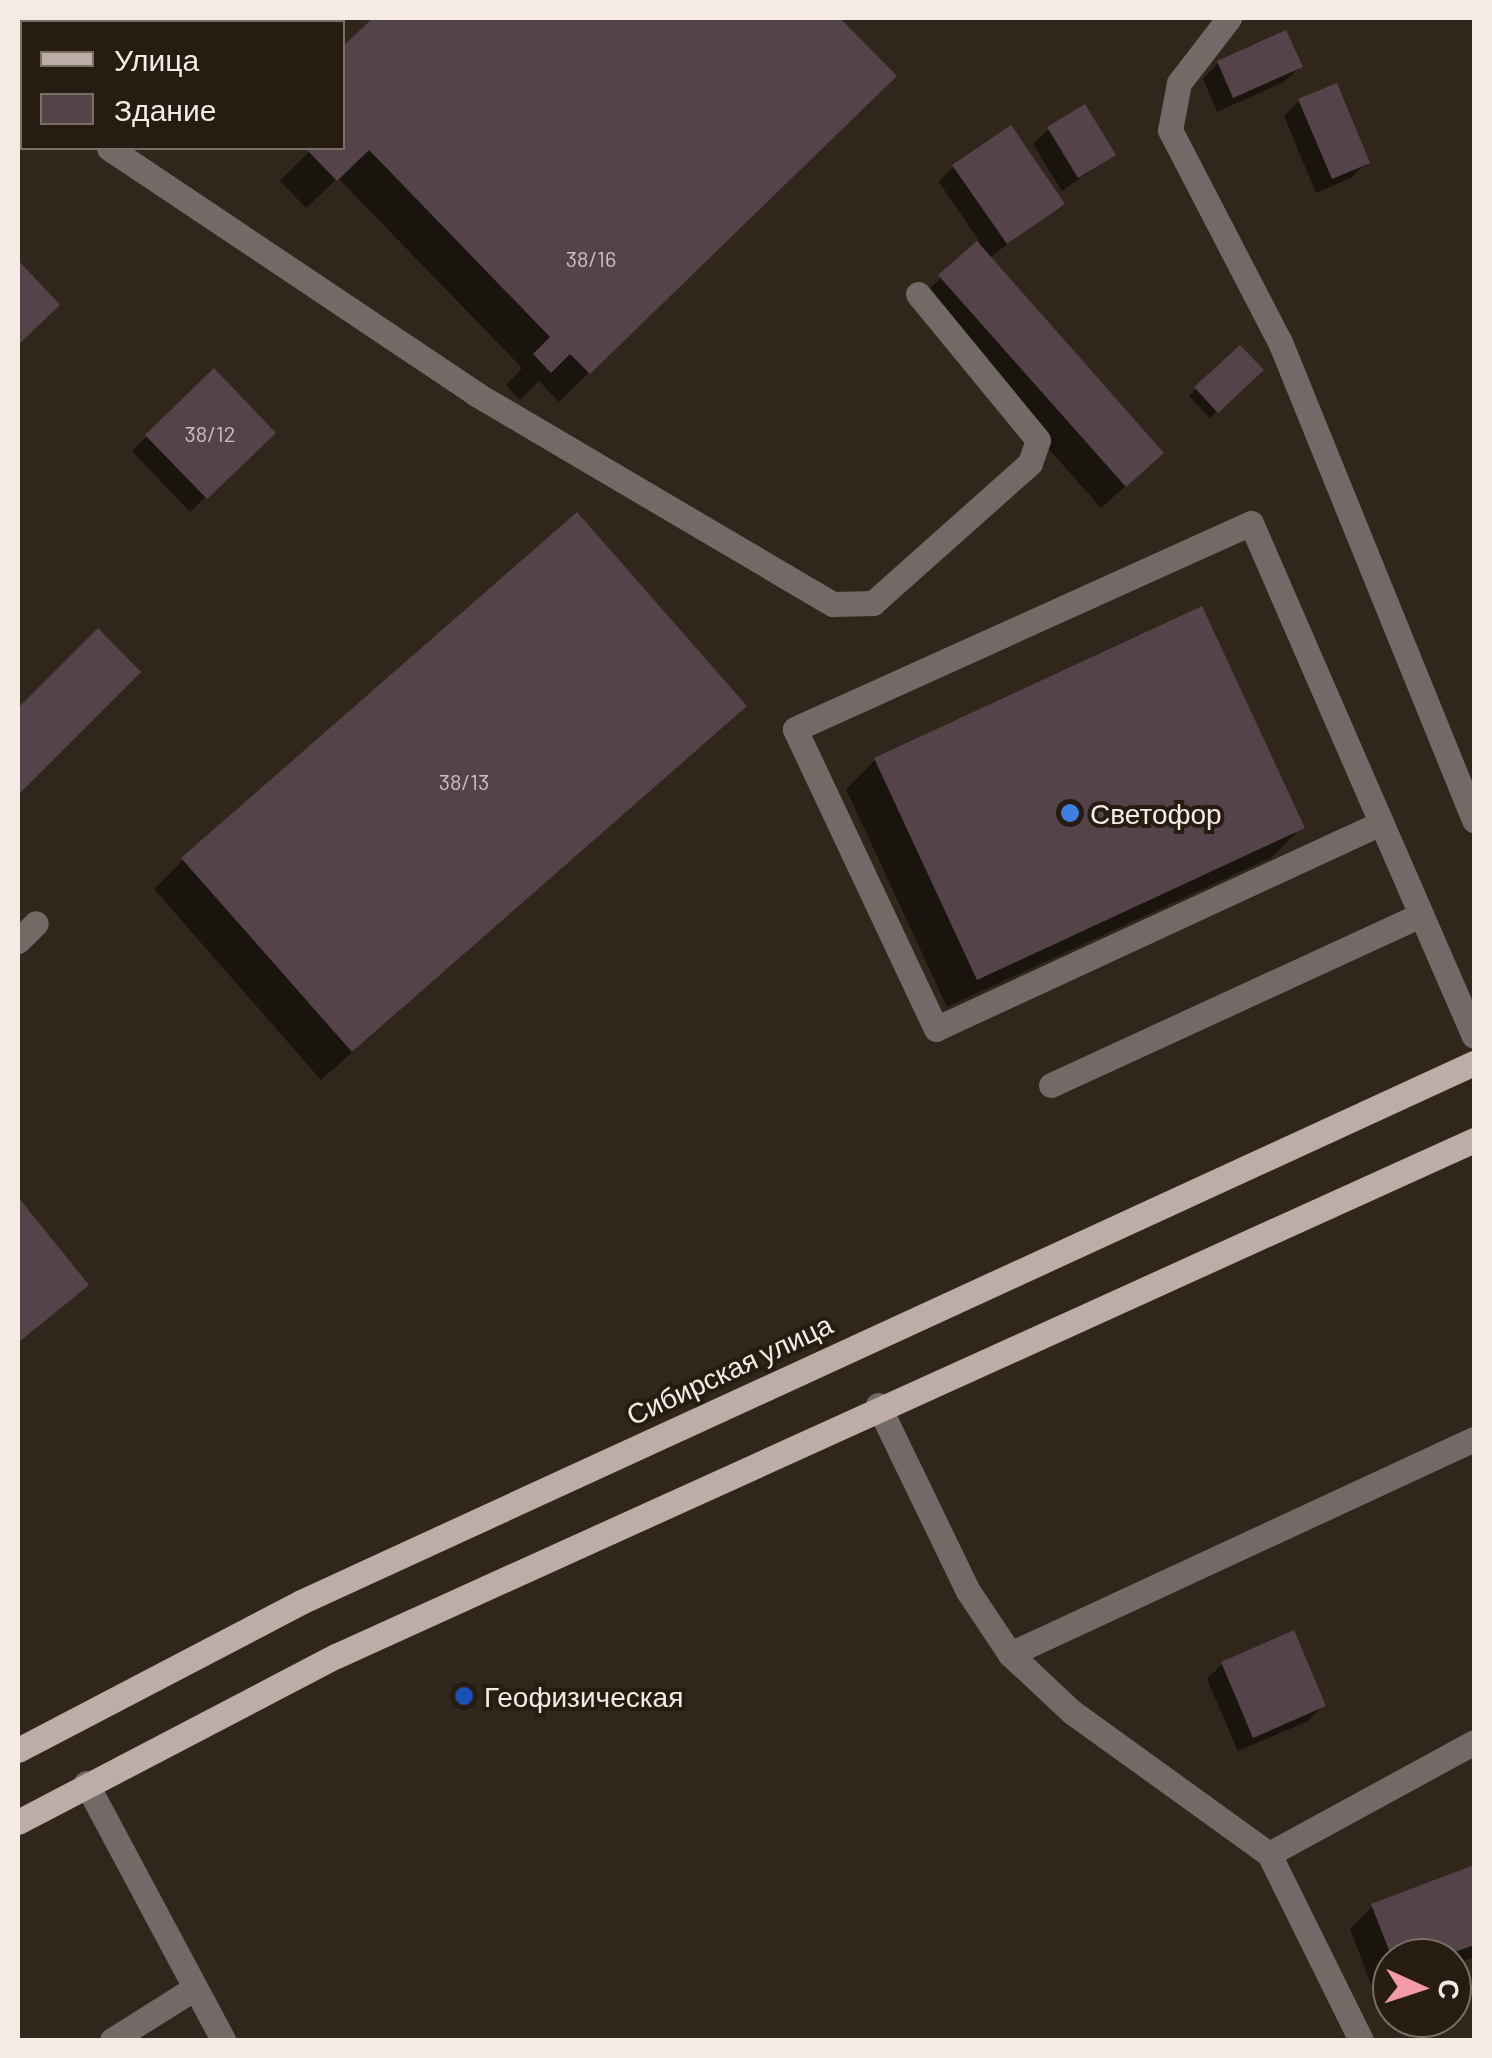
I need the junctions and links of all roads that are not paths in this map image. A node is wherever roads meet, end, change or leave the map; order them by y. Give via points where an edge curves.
1 (1229, 18) edge
2 (112, 150) edge
3 (918, 294) dead end
4 (1474, 820) edge
5 (1381, 823) junction
6 (1421, 915) junction
7 (1474, 1036) edge
8 (1474, 1063) edge
9 (1052, 1085) dead end
10 (1474, 1140) edge
11 (878, 1405) junction
12 (1474, 1439) edge
13 (1010, 1654) junction
14 (1474, 1742) edge
15 (18, 1750) edge
16 (86, 1783) junction
17 (18, 1822) edge
18 (1269, 1854) junction
19 (195, 1988) junction
20 (112, 2040) edge
21 (223, 2040) edge
22 (1361, 2040) edge

1 - 4 lane via 1179,83 1170,130 1280,342
2 - 3 lane via 476,394 833,604 873,603 1030,463 1038,440
5 - 5 lane via 1251,522 794,729 936,1029
5 - 6 lane
6 - 7 lane
6 - 9 lane
8 - 15 main road, Сибирская улица via 301,1602
10 - 11 main road
11 - 13 lane via 968,1591
11 - 16 main road via 336,1656
12 - 13 lane
13 - 18 lane via 1072,1712
14 - 18 lane
16 - 17 main road
16 - 19 lane
18 - 22 lane
19 - 20 lane
19 - 21 lane

